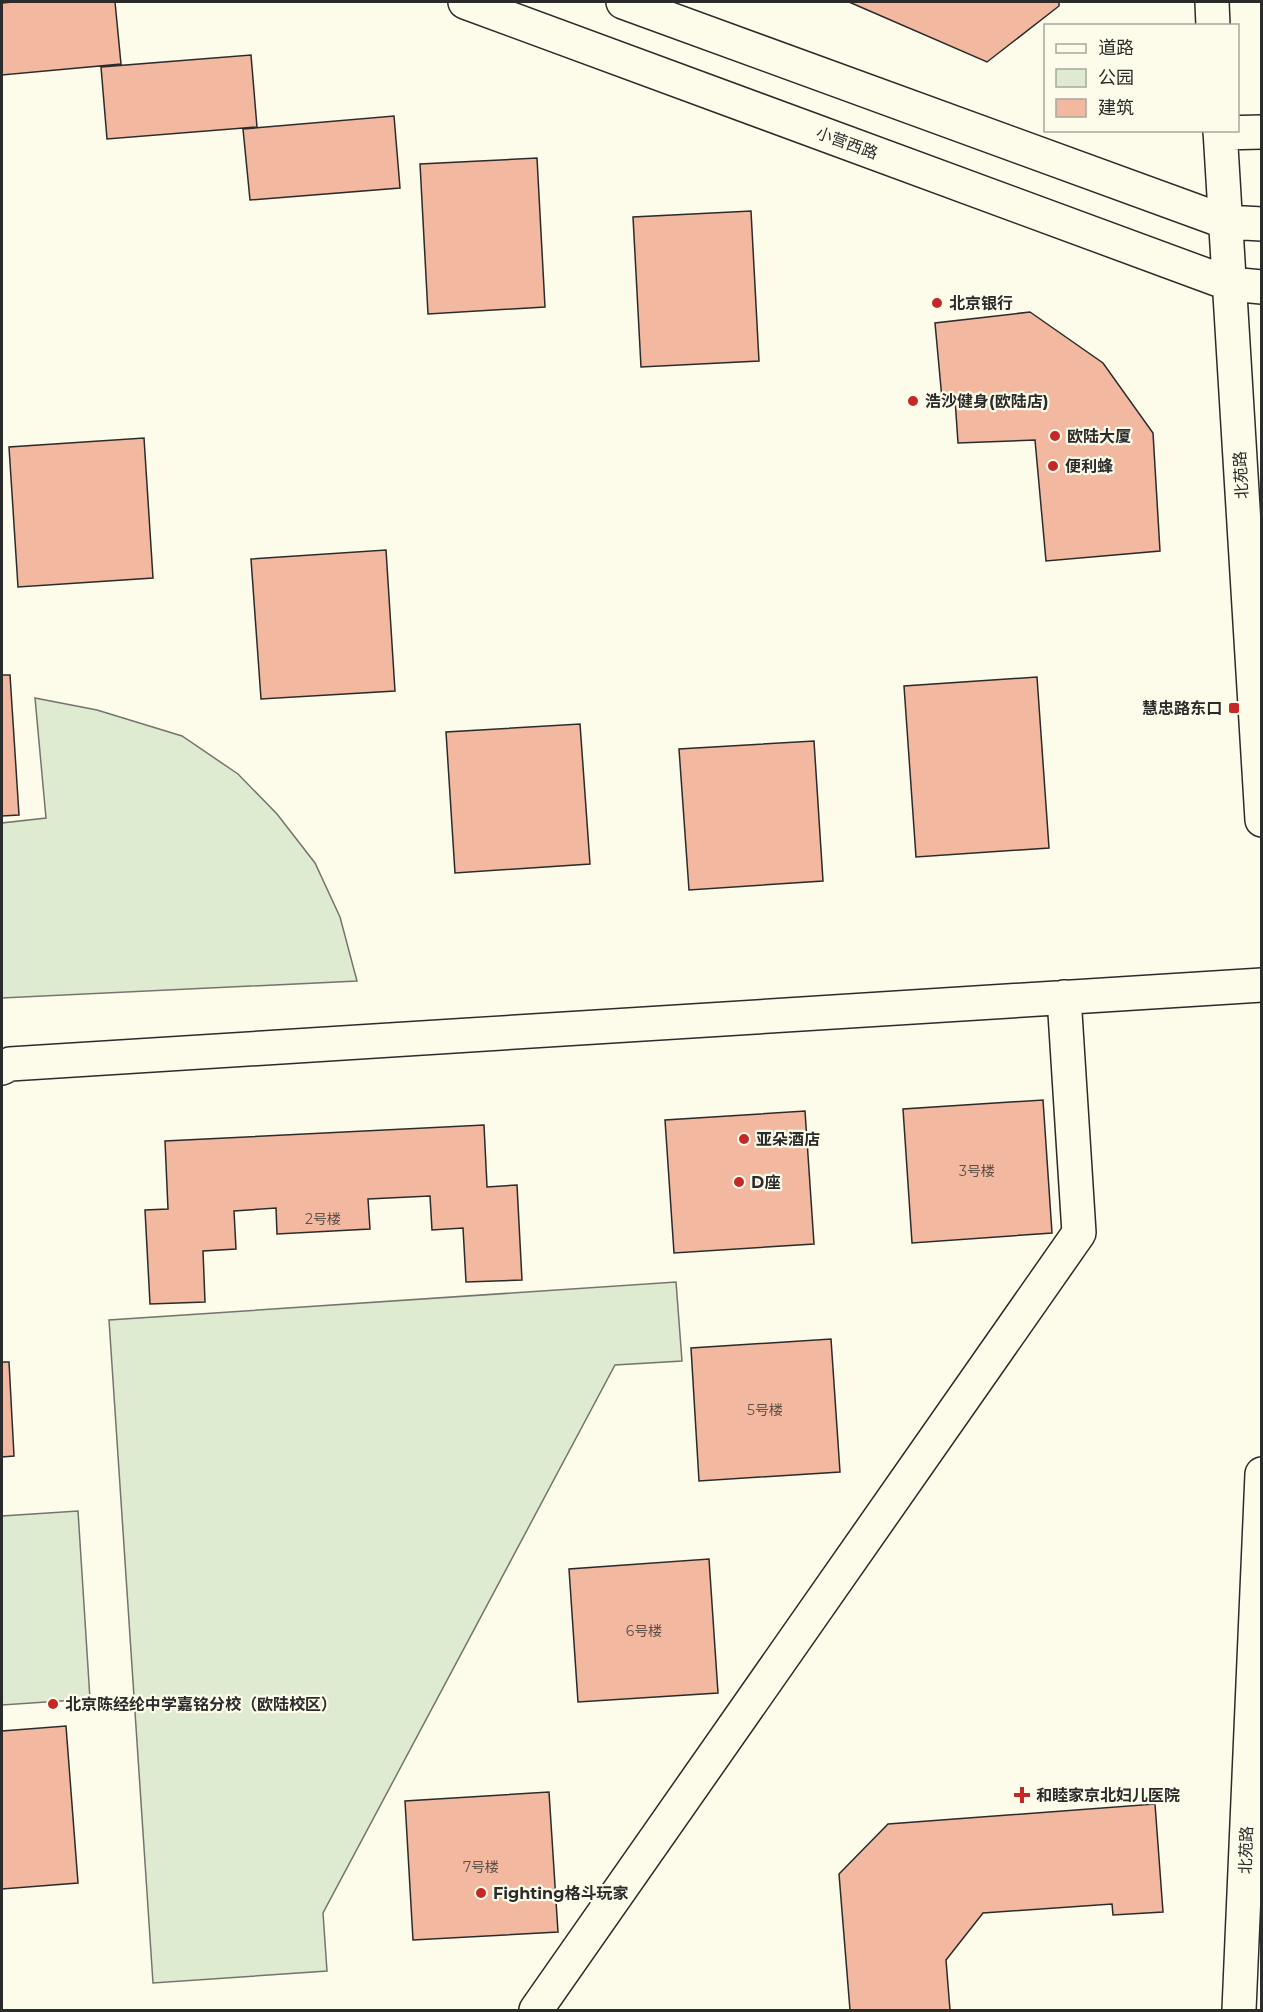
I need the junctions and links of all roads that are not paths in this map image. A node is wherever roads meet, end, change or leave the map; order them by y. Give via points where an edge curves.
1 (465, 2) edge
2 (623, 2) edge
3 (1212, 2) edge
4 (1214, 24) edge
5 (1220, 132) edge
6 (1262, 132) edge
7 (1226, 222) junction
8 (1262, 224) edge
9 (1246, 285) edge
10 (1250, 417) edge
11 (1262, 820) edge
12 (1262, 985) edge
13 (1064, 997) junction
14 (2, 1068) edge
15 (1262, 1474) edge
16 (536, 2010) edge
17 (1239, 2010) edge

1 - 9 main road, 小营西路
2 - 7 main road
3 - 4 main road
5 - 6 main road
5 - 7 main road, 北苑路
7 - 8 main road
7 - 9 main road, 北苑路
9 - 10 main road, 北苑路
10 - 11 main road, 北苑路
12 - 13 main road
13 - 14 main road via 22,1063
13 - 16 main road via 1079,1233
15 - 17 main road, 北苑路

